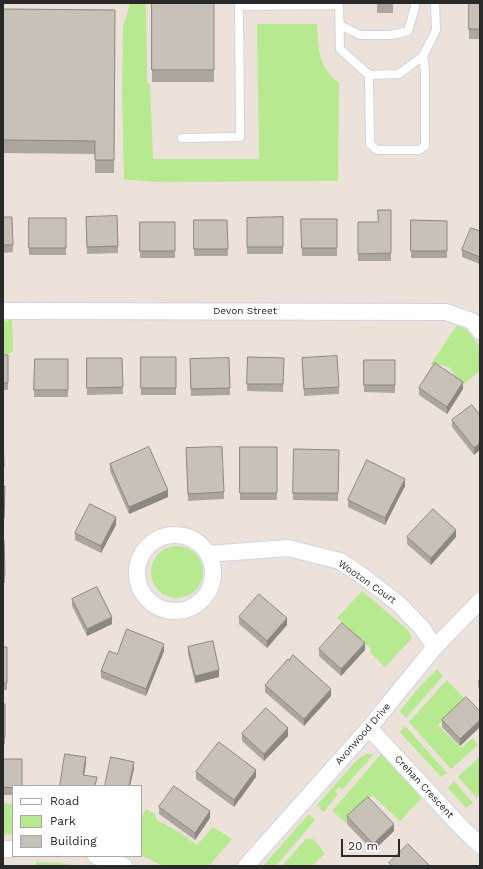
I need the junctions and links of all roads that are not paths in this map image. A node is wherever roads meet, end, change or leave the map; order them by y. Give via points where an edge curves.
1 (415, 3) edge
2 (435, 3) edge
3 (239, 4) edge
4 (339, 4) edge
5 (340, 26) junction
6 (423, 56) junction
7 (369, 74) junction
8 (182, 138) dead end
9 (3, 311) edge
10 (480, 331) edge
11 (208, 554) junction
12 (480, 601) edge
13 (435, 647) junction
14 (369, 728) junction
15 (480, 845) edge
16 (99, 857) edge
17 (124, 866) edge
18 (246, 866) edge

1 - 5 lane via 408,31 391,35 360,35
2 - 6 lane via 436,30
3 - 4 lane
3 - 8 lane via 240,137
4 - 5 lane
5 - 7 lane via 340,49
6 - 7 lane via 399,74
6 - 7 lane via 425,146 419,150 377,150 370,144
9 - 10 street, Devon Street via 446,312 472,321
11 - 11 street via 188,537 165,536 153,541 144,549 138,561 137,579 141,592 150,602 162,608 182,610 194,605 209,589 212,576
11 - 13 street, Wooton Court via 288,548 340,561 400,605 422,628
12 - 13 street, Avonwood Drive
13 - 14 street, Avonwood Drive
14 - 15 street, Crehan Crescent
14 - 18 street, Avonwood Drive
16 - 17 street

